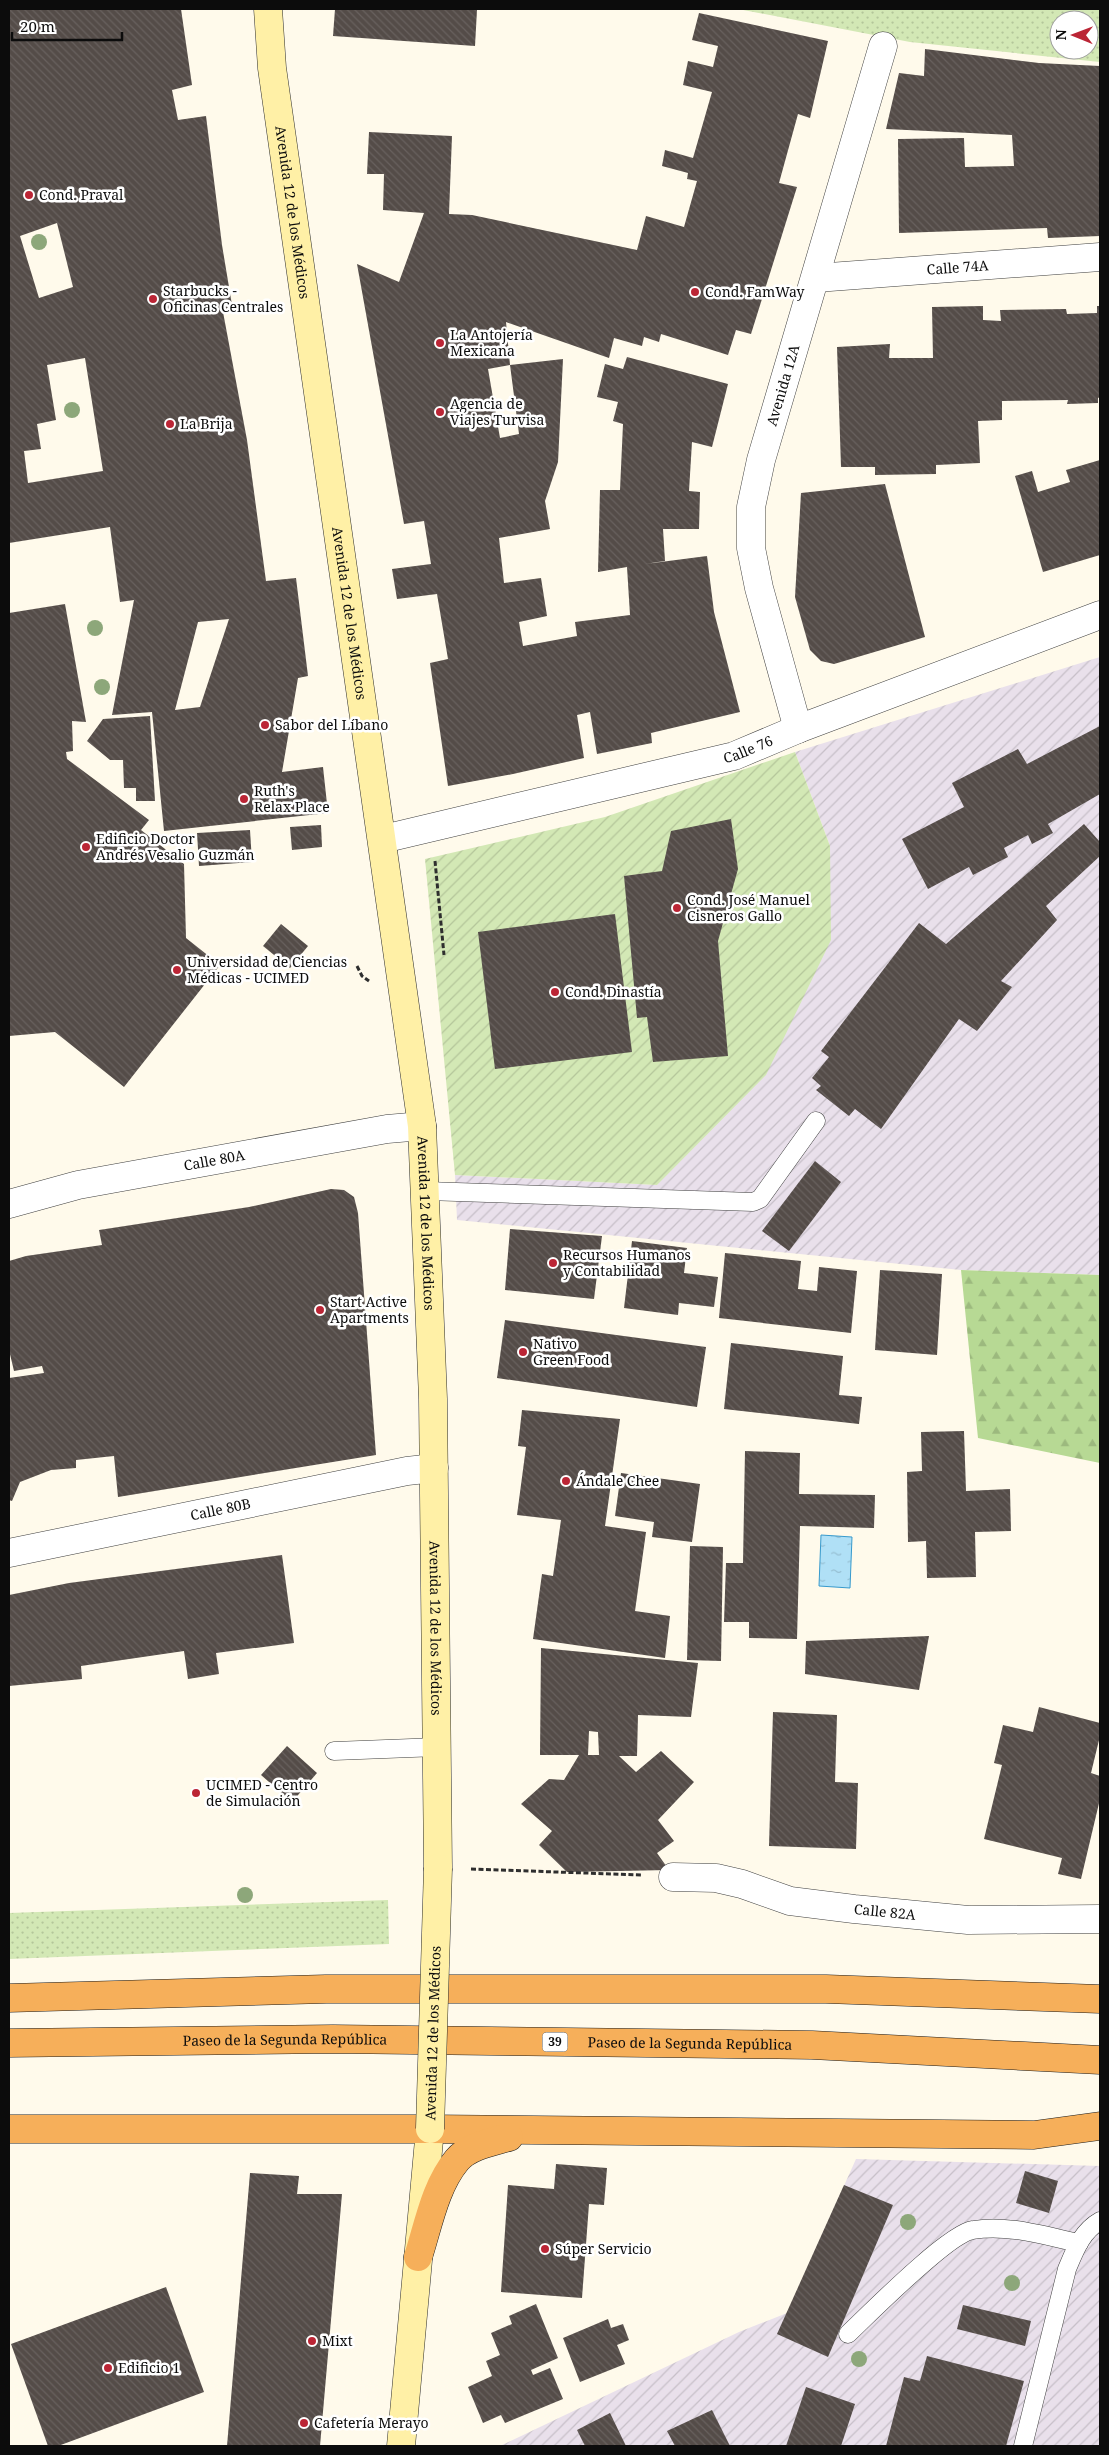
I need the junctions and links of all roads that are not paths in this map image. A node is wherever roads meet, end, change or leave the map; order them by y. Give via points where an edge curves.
1 (268, 9) edge
2 (883, 46) dead end
3 (1100, 257) edge
4 (816, 278) junction
5 (1100, 615) edge
6 (798, 729) junction
7 (383, 839) junction
8 (816, 1121) dead end
9 (422, 1126) junction
10 (426, 1191) junction
11 (9, 1204) edge
12 (434, 1468) junction
13 (9, 1553) edge
14 (438, 1747) junction
15 (334, 1751) dead end
16 (673, 1876) road end
17 (1100, 1919) edge
18 (9, 1998) edge
19 (1100, 1999) edge
20 (9, 2043) edge
21 (1100, 2060) edge
22 (1100, 2126) edge
23 (430, 2128) junction
24 (9, 2129) edge
25 (536, 2130) junction
26 (1100, 2221) edge
27 (1079, 2243) junction
28 (418, 2257) junction
29 (848, 2334) dead end
30 (401, 2446) edge
31 (1022, 2446) edge

1 - 7 main road, Avenida 12 de los Médicos via 272,68
2 - 4 street, Avenida 12A
3 - 4 street, Calle 74A
4 - 6 street, Avenida 12A via 761,460 751,507 750,548
5 - 6 street, Calle 76
6 - 7 street, Calle 76 via 734,756
7 - 9 main road, Avenida 12 de los Médicos
8 - 10 lane via 760,1199 753,1202
9 - 10 main road, Avenida 12 de los Médicos
9 - 11 street, Calle 80A via 387,1129 78,1185
10 - 12 main road, Avenida 12 de los Médicos
12 - 13 street, Calle 80B
12 - 14 main road, Avenida 12 de los Médicos
14 - 15 lane
14 - 23 main road, Avenida 12 de los Médicos, bridge via 438,1868
16 - 17 street, Calle 82A via 716,1878 790,1901 854,1909 968,1920
18 - 19 highway via 326,1989 826,1989
20 - 21 highway, Paseo de la Segunda República / 39 via 333,2039 812,2045
22 - 25 highway via 1034,2136
23 - 24 highway
23 - 25 highway
23 - 28 main road, Avenida 12 de los Médicos
25 - 28 highway via 479,2146 457,2159 443,2182
26 - 27 lane via 1089,2227
27 - 29 lane via 1012,2230 972,2230 950,2240
27 - 31 lane via 1067,2269
28 - 30 main road, Avenida 12 de los Médicos

